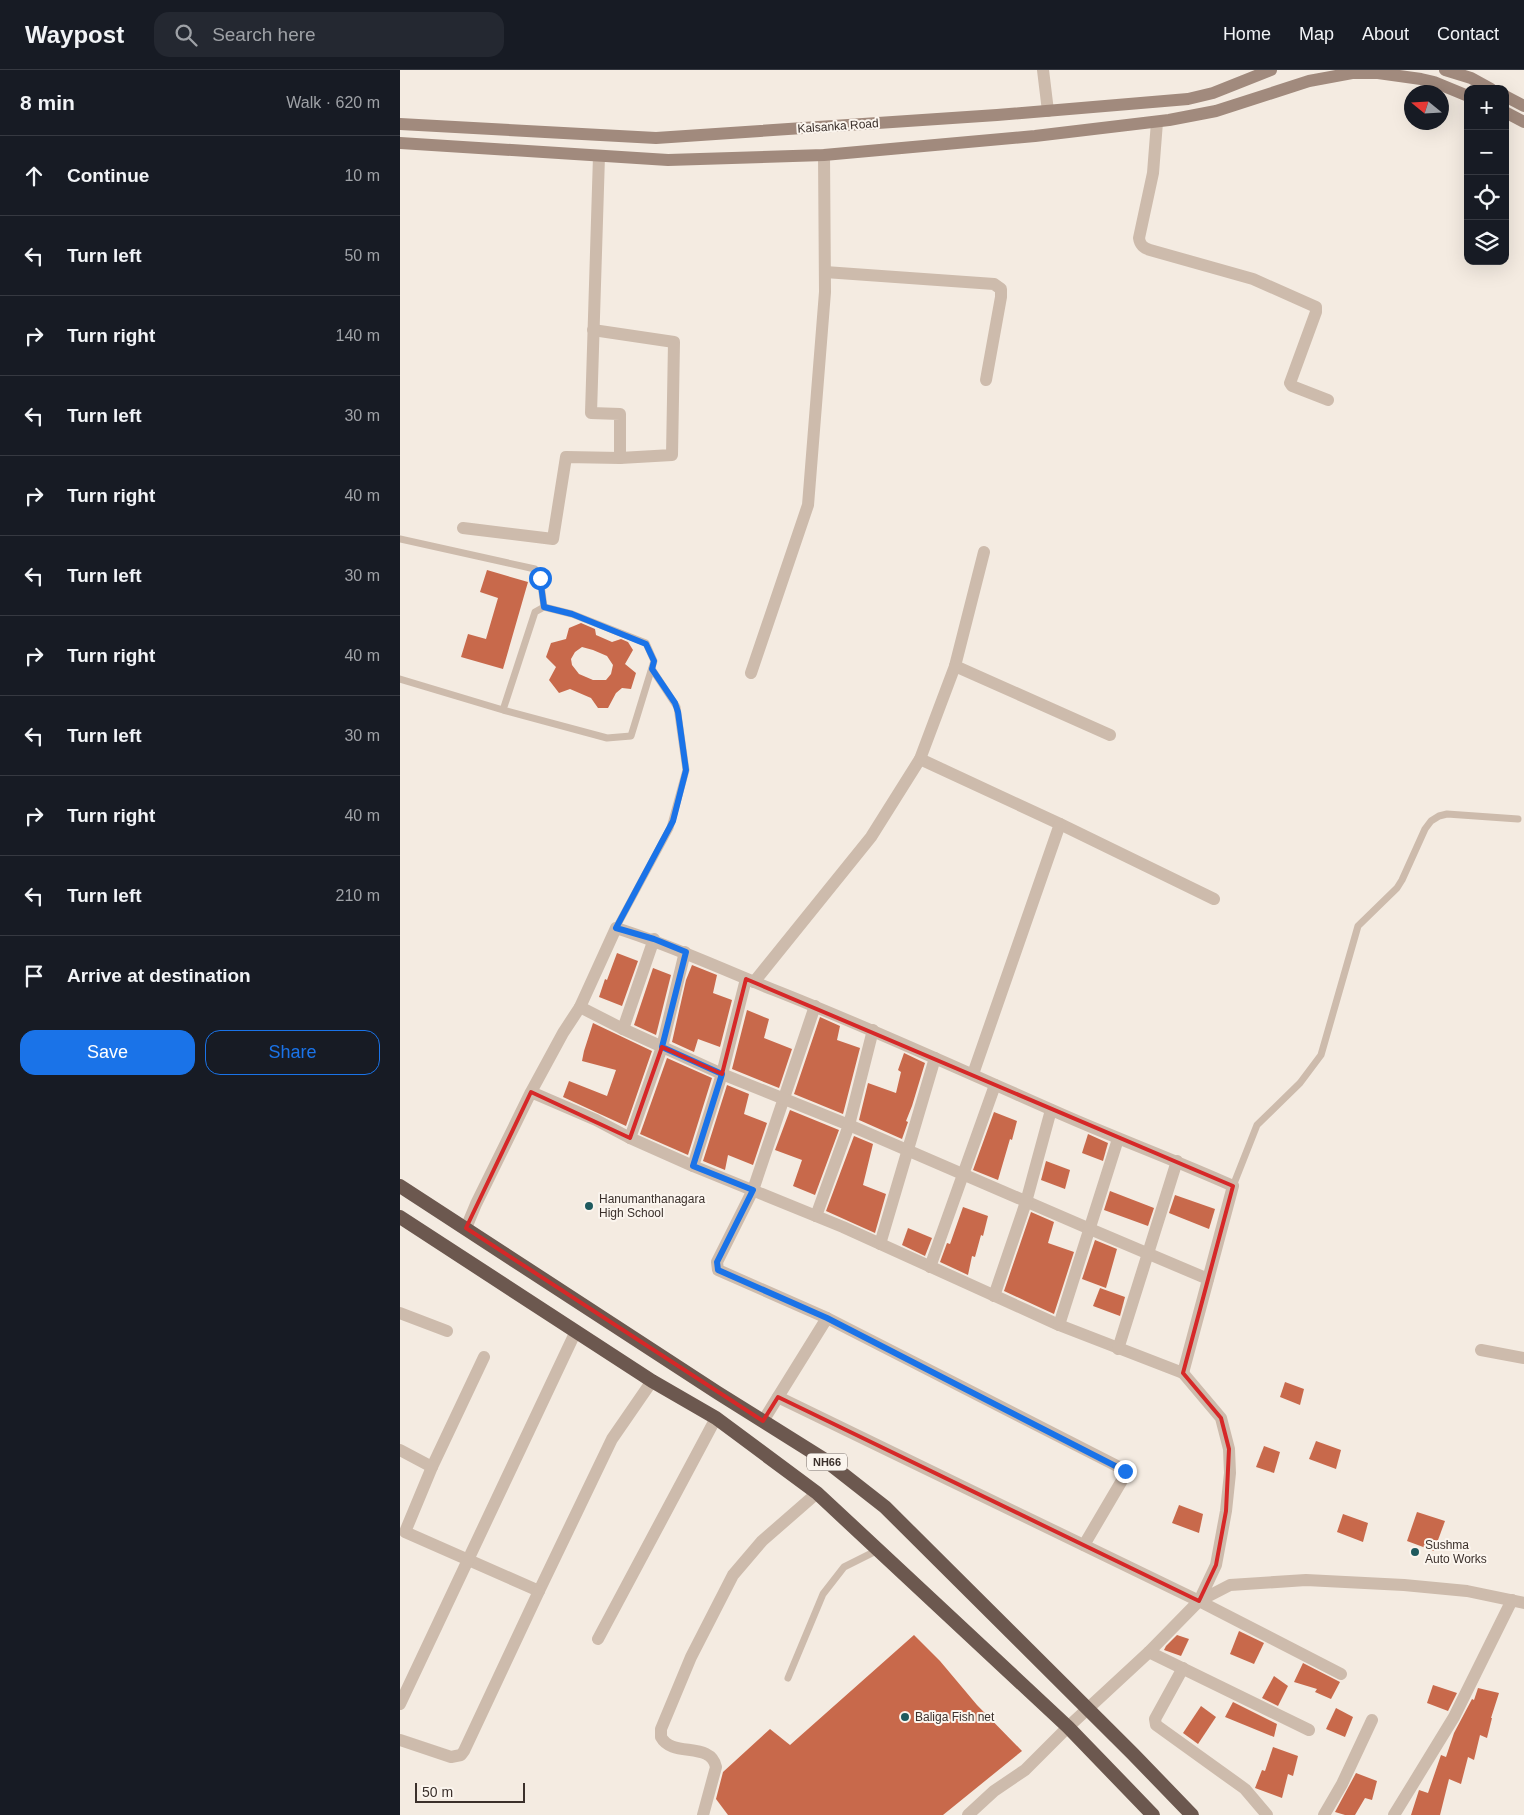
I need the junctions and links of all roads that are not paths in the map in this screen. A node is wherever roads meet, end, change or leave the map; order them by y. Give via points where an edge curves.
1 (1043, 70) edge
2 (1271, 70) edge
3 (1444, 70) edge
4 (1484, 85) edge
5 (1464, 94) edge
6 (1509, 98) edge
7 (1524, 106) edge
8 (1048, 111) junction
9 (1509, 114) edge
10 (1157, 122) junction
11 (1524, 122) edge
12 (400, 124) edge
13 (400, 143) edge
14 (824, 155) junction
15 (599, 156) junction
16 (825, 272) junction
17 (593, 330) junction
18 (986, 380) dead end
19 (1328, 400) dead end
20 (620, 458) junction
21 (463, 528) dead end
22 (400, 539) edge
23 (984, 552) dead end
24 (544, 607) junction
25 (954, 666) junction
26 (652, 669) junction
27 (751, 673) dead end
28 (400, 679) edge
29 (503, 710) junction
30 (1110, 735) dead end
31 (920, 759) junction
32 (1518, 820) dead end
33 (1060, 824) junction
34 (1214, 899) dead end
35 (616, 928) junction
36 (654, 939) junction
37 (686, 952) junction
38 (750, 981) junction
39 (815, 1006) junction
40 (580, 1007) junction
41 (623, 1029) junction
42 (873, 1030) junction
43 (662, 1047) junction
44 (935, 1058) junction
45 (722, 1074) junction
46 (972, 1074) junction
47 (996, 1084) junction
48 (531, 1092) junction
49 (783, 1099) junction
50 (1051, 1110) junction
51 (849, 1125) junction
52 (630, 1138) junction
53 (1118, 1139) junction
54 (908, 1151) junction
55 (1177, 1161) junction
56 (693, 1166) junction
57 (963, 1175) junction
58 (400, 1186) edge
59 (1233, 1186) junction
60 (753, 1190) junction
61 (1026, 1202) junction
62 (816, 1216) junction
63 (400, 1217) edge
64 (466, 1228) junction
65 (1090, 1230) junction
66 (880, 1244) junction
67 (1147, 1254) junction
68 (930, 1267) junction
69 (1208, 1279) junction
70 (994, 1296) junction
71 (400, 1313) edge
72 (827, 1318) junction
73 (1059, 1325) junction
74 (447, 1331) dead end
75 (576, 1331) junction
76 (1118, 1349) junction
77 (1481, 1350) dead end
78 (484, 1357) dead end
79 (1524, 1358) edge
80 (1183, 1373) junction
81 (652, 1381) junction
82 (778, 1397) junction
83 (716, 1418) junction
84 (763, 1421) junction
85 (400, 1450) edge
86 (432, 1467) junction
87 (817, 1493) junction
88 (402, 1531) edge
89 (1084, 1545) junction
90 (878, 1550) junction
91 (467, 1561) junction
92 (538, 1591) junction
93 (1199, 1601) junction
94 (1518, 1601) edge
95 (598, 1639) dead end
96 (1149, 1652) junction
97 (1183, 1668) junction
98 (1341, 1674) dead end
99 (788, 1678) dead end
100 (400, 1704) edge
101 (1088, 1710) junction
102 (1372, 1720) dead end
103 (1068, 1726) junction
104 (1309, 1730) dead end
105 (400, 1740) edge
106 (703, 1815) edge
107 (968, 1815) edge
108 (1152, 1815) edge
109 (1192, 1815) edge
110 (1267, 1815) edge
111 (1324, 1815) edge
112 (1394, 1815) edge

1 - 8 street
2 - 8 main road, Kalsanka Road via 1201,97
3 - 4 main road
5 - 10 main road via 1421,79 1352,73 1309,80 1216,112
6 - 7 main road
8 - 12 main road, Kalsanka Road via 656,138
9 - 11 main road
10 - 14 main road
10 - 19 street via 1153,173 1140,244 1150,250 1254,279 1316,307 1290,382 1292,386
13 - 15 main road
14 - 15 main road via 668,160
14 - 16 street
15 - 17 street
16 - 18 street via 994,284 1001,289 1001,297
16 - 27 street via 808,505
17 - 20 street via 591,413 620,414
17 - 20 street via 674,342 672,455
20 - 21 street via 566,457 553,539
22 - 24 lane via 535,569 540,578
23 - 25 street
24 - 26 lane via 572,614 646,644 654,661
24 - 29 lane via 535,612
25 - 30 street
25 - 31 street
26 - 29 lane via 631,736 607,738
26 - 35 lane via 677,707 686,770 670,828
28 - 29 lane
31 - 33 street
31 - 38 street via 871,837
32 - 59 lane via 1447,814 1431,821 1397,888 1358,926 1321,1055 1300,1082 1257,1125
33 - 34 street
33 - 46 street
35 - 36 street
35 - 40 street
36 - 37 street
36 - 41 street
37 - 38 street
37 - 43 street
38 - 39 street
38 - 45 street
39 - 42 street
39 - 49 street
40 - 41 street
40 - 48 street
41 - 43 street
42 - 44 street
42 - 51 street
43 - 45 street
43 - 52 street
44 - 46 street
44 - 54 street
45 - 49 street
45 - 56 street
46 - 47 street
47 - 50 street
47 - 57 street
48 - 52 street
48 - 64 street
49 - 51 street
49 - 60 street
50 - 53 street
50 - 61 street
51 - 54 street
51 - 62 street
52 - 56 street
53 - 55 street
53 - 65 street
54 - 57 street
54 - 66 street
55 - 59 street
55 - 67 street
56 - 60 street
57 - 61 street
57 - 68 street
58 - 64 highway, NH66
59 - 69 street
60 - 62 street
60 - 72 street via 717,1262 718,1270
61 - 65 street
61 - 70 street
62 - 66 street
63 - 75 highway, NH66
64 - 84 highway, NH66
65 - 67 street
65 - 73 street
66 - 68 street
67 - 69 street
67 - 76 street
68 - 70 street
69 - 80 street
70 - 73 street
71 - 74 street
72 - 82 street
72 - 89 street via 1123,1469 1124,1477
73 - 76 street
75 - 81 highway, NH66
75 - 91 street
76 - 80 street
77 - 79 street
78 - 86 street
80 - 93 street via 1220,1418 1229,1449 1226,1511 1216,1564
81 - 83 highway, NH66
81 - 92 street via 612,1439
82 - 84 street
82 - 89 street
83 - 87 highway, NH66
83 - 95 street
84 - 101 highway, NH66 via 825,1460 885,1507
85 - 86 street
86 - 88 street
87 - 90 highway, NH66
87 - 106 street via 762,1541 733,1575 691,1657 661,1729 661,1737 668,1746 709,1754 715,1762
88 - 91 street
89 - 93 street
90 - 99 lane via 844,1567 823,1594
90 - 103 highway, NH66
91 - 92 street
91 - 100 street
92 - 105 street via 461,1755 451,1756
93 - 94 street via 1230,1585 1306,1580 1468,1591
93 - 96 street
93 - 98 street
94 - 112 street via 1454,1717
96 - 97 street
96 - 101 street
97 - 104 street
97 - 110 street via 1155,1719 1156,1725 1245,1789
101 - 103 street
101 - 109 highway, NH66
102 - 111 street
103 - 107 street via 1025,1770 994,1791
103 - 108 highway, NH66

